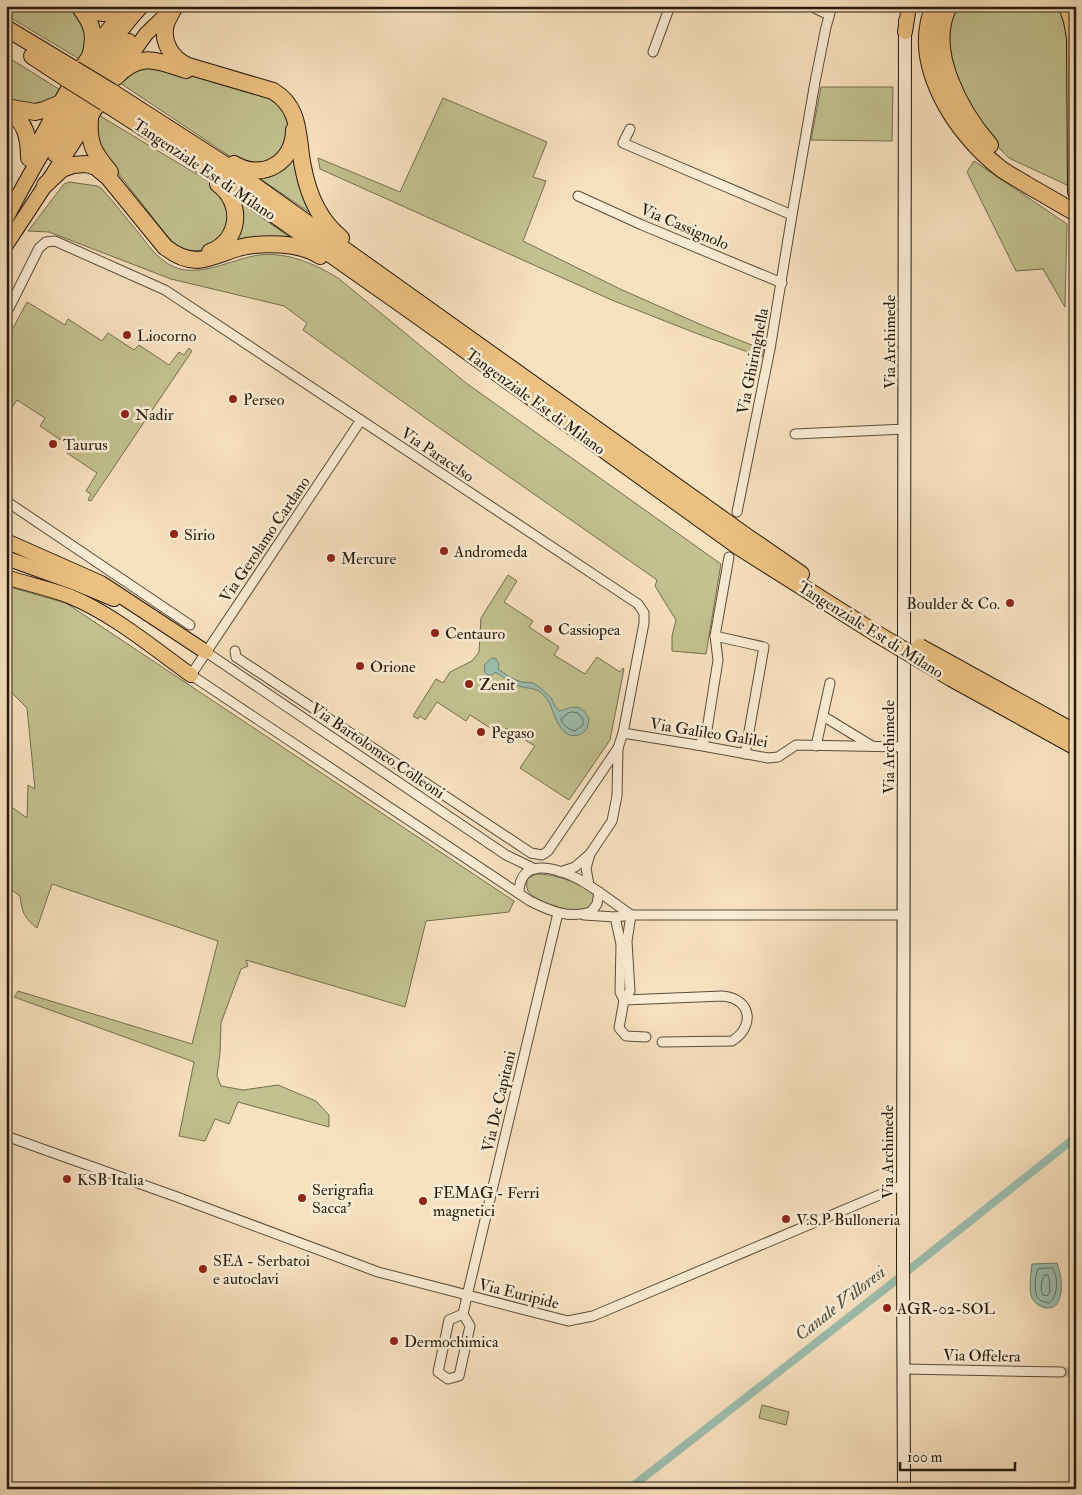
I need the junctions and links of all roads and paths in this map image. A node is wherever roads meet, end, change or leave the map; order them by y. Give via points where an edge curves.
1 (80, 6) edge
2 (161, 6) edge
3 (175, 6) edge
4 (670, 6) edge
5 (810, 6) edge
6 (907, 6) edge
7 (934, 6) edge
8 (949, 6) edge
9 (1067, 6) edge
10 (132, 7) edge
11 (831, 11) edge
12 (6, 28) edge
13 (905, 32) joint
14 (6, 41) edge
15 (653, 52) dead end
16 (92, 53) junction
17 (71, 74) junction
18 (111, 91) junction
19 (61, 103) junction
20 (6, 107) edge
21 (6, 111) edge
22 (90, 118) junction
23 (630, 129) dead end
24 (186, 140) junction
25 (29, 158) junction
26 (202, 166) junction
27 (45, 185) junction
28 (578, 196) dead end
29 (1072, 202) edge
30 (6, 212) edge
31 (792, 215) junction
32 (6, 218) edge
33 (6, 240) edge
34 (6, 245) edge
35 (782, 282) junction
36 (384, 285) junction
37 (6, 314) edge
38 (361, 420) junction
39 (905, 429) junction
40 (795, 434) dead end
41 (6, 501) edge
42 (738, 512) dead end
43 (6, 541) edge
44 (729, 557) dead end
45 (6, 558) edge
46 (48, 574) junction
47 (6, 577) edge
48 (138, 607) junction
49 (117, 622) junction
50 (190, 625) dead end
51 (879, 630) junction
52 (715, 636) junction
53 (235, 651) dead end
54 (206, 652) junction
55 (191, 675) junction
56 (830, 683) dead end
57 (823, 716) junction
58 (623, 733) junction
59 (1076, 733) edge
60 (697, 745) junction
61 (816, 746) junction
62 (873, 747) junction
63 (904, 747) junction
64 (1076, 747) edge
65 (618, 748) junction
66 (745, 754) junction
67 (590, 854) junction
68 (542, 855) joint
69 (536, 869) junction
70 (560, 872) junction
71 (589, 885) junction
72 (519, 892) junction
73 (599, 892) junction
74 (558, 913) junction
75 (581, 915) junction
76 (631, 915) junction
77 (904, 915) junction
78 (615, 917) junction
79 (624, 1000) junction
80 (646, 1037) dead end
81 (662, 1042) dead end
82 (6, 1136) edge
83 (903, 1185) junction
84 (468, 1296) junction
85 (463, 1314) junction
86 (904, 1369) junction
87 (1061, 1372) tunnel mouth
88 (904, 1489) edge

1 - 10 highway via 104,14
1 - 16 highway via 92,28
2 - 33 main road via 137,30 107,71
3 - 18 main road via 132,51
3 - 36 highway via 165,30 166,41 176,58 184,64 266,89 286,101 295,116 307,183 318,210 334,232 373,262
4 - 15 street
5 - 11 street
6 - 13 main road
7 - 29 highway via 927,32 928,54 938,88 957,123 1001,169
8 - 29 highway via 942,29 942,48 953,89 970,120 1012,165
9 - 29 highway via 1075,43
10 - 16 main road
10 - 32 main road
11 - 31 street, Via Ghiringhella
12 - 17 highway, Tangenziale Est di Milano
13 - 39 street, Via Archimede
14 - 17 highway, Tangenziale Est di Milano
16 - 19 main road
17 - 18 highway, Tangenziale Est di Milano, bridge
18 - 22 main road
18 - 24 highway, Tangenziale Est di Milano
18 - 24 highway via 125,68 152,60 276,98 291,117 294,131 292,147 286,156 271,168 258,171 240,168 202,143
18 - 26 highway, Tangenziale Est di Milano
19 - 20 highway via 35,112
19 - 25 main road
21 - 25 highway via 23,125 28,138
22 - 26 highway via 90,137 101,162 168,244 193,255 212,252 223,245 232,233 236,219 230,195 210,179
22 - 27 main road
23 - 31 street via 623,143
24 - 36 highway, Tangenziale Est di Milano via 227,166
25 - 30 main road
26 - 36 highway, Tangenziale Est di Milano
27 - 34 main road
27 - 36 highway via 65,168 91,165 104,172 162,243 180,256 198,260 253,245 285,245 312,251 344,272
28 - 35 street, Via Cassignolo
31 - 35 street, Via Ghiringhella
35 - 42 street, Via Ghiringhella
36 - 51 highway, Tangenziale Est di Milano
37 - 38 street, Via Paracelso via 39,248 46,242 55,242 165,290
38 - 54 street, Via Gerolamo Cardano
38 - 58 street, Via Paracelso via 638,604 644,613 644,623
39 - 40 street
39 - 63 street, Via Archimede
41 - 50 street
43 - 48 main road via 101,582
44 - 52 street
45 - 46 main road
46 - 48 main road
46 - 49 main road via 74,587 105,609
47 - 49 main road via 69,596
48 - 54 main road
49 - 55 main road
51 - 59 highway, Tangenziale Est di Milano, bridge
51 - 64 highway, Tangenziale Est di Milano, bridge via 951,678
52 - 60 street via 718,660 710,716 704,741
52 - 66 street via 764,646
53 - 68 street, Via Bartolomeo Colleoni via 236,657 531,853
54 - 55 street, Via Gerolamo Cardano
54 - 69 street, Via Bartolomeo Colleoni via 506,855
55 - 72 street
56 - 57 street
57 - 61 street
57 - 62 street
58 - 60 street, Via Galileo Galilei
58 - 65 street, Via Paracelso
60 - 66 street, Via Galileo Galilei
61 - 62 street, Via Galileo Galilei
61 - 66 street, Via Galileo Galilei via 796,745 778,757
62 - 63 street, Via Galileo Galilei
63 - 77 street, Via Archimede
65 - 67 street via 616,808 612,821
65 - 68 street, Via Paracelso via 548,851
67 - 70 street via 575,867
67 - 71 street via 586,868
69 - 70 street, Via Bartolomeo Colleoni
69 - 72 street via 524,875
70 - 71 street, Via Bartolomeo Colleoni
71 - 73 street, Via Bartolomeo Colleoni
72 - 74 street via 530,901
73 - 75 street via 597,904 591,912
73 - 76 street, Via Bartolomeo Colleoni
74 - 75 street
74 - 84 street, Via De Capitani
75 - 78 street
76 - 77 street
76 - 78 street
76 - 79 street via 627,942 630,991
77 - 83 street, Via Archimede
78 - 79 street via 621,944 620,992
79 - 80 street via 619,1028 626,1036
79 - 81 street via 723,996 733,997 745,1008 744,1031 732,1041
82 - 84 street, Via Euripide via 378,1272
83 - 84 street, Via Euripide via 593,1316 568,1321
83 - 86 street, Via Archimede
84 - 85 street, Via De Capitani
85 - 85 street via 449,1320 438,1372 448,1379 460,1376 470,1326
86 - 87 street, Via Offelera
86 - 88 street, Via Archimede

